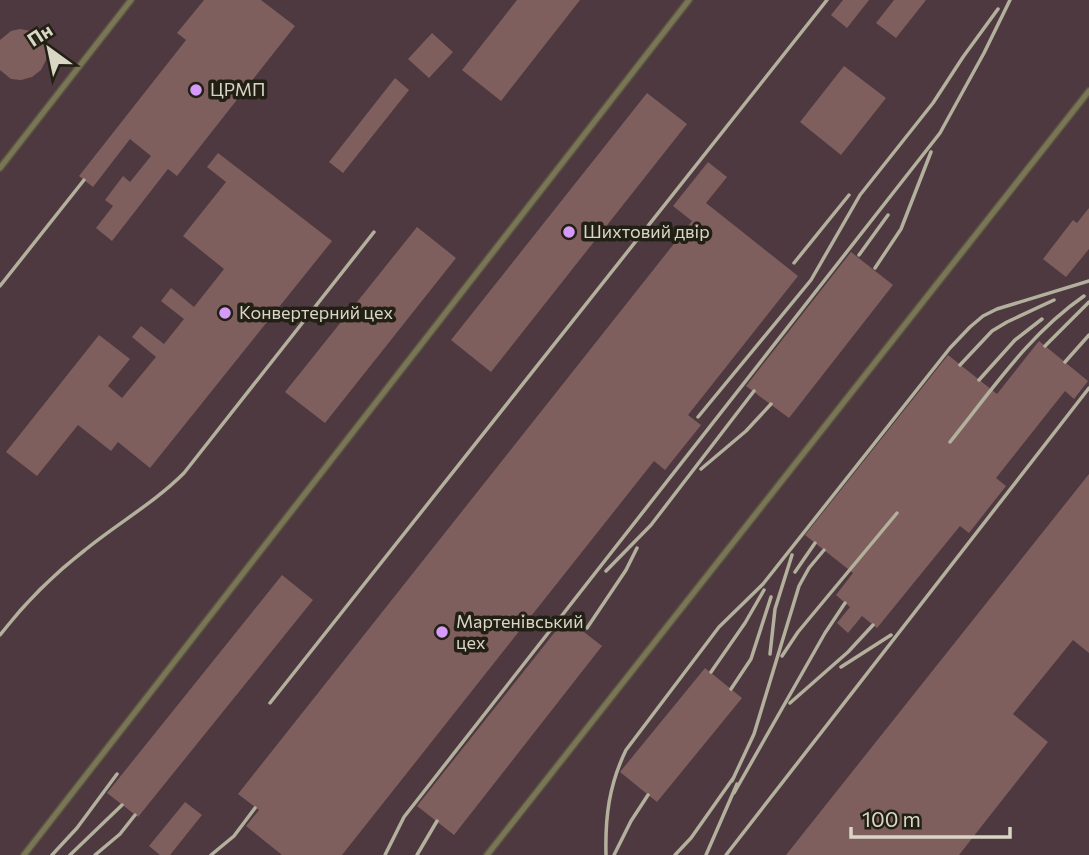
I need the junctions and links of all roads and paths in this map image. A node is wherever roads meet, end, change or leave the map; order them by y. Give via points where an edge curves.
1 (131, 0) edge
2 (689, 0) edge
3 (1089, 92) edge
4 (0, 168) edge
5 (24, 855) edge
6 (487, 855) edge

1 - 4 lane
2 - 5 lane
3 - 6 lane

